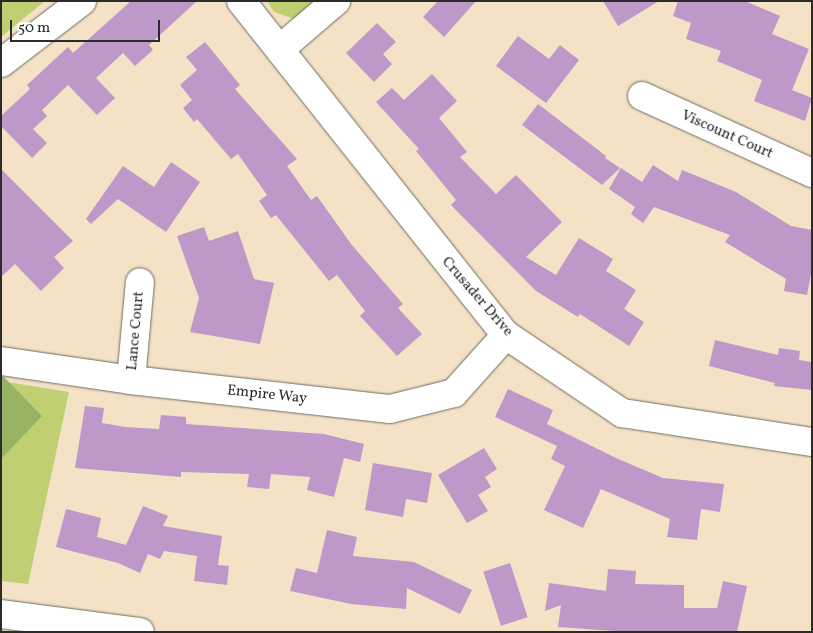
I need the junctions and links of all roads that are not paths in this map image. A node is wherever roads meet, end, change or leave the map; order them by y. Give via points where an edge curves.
1 (82, 1) edge
2 (241, 1) edge
3 (336, 1) edge
4 (280, 49) junction
5 (1, 63) edge
6 (642, 96) dead end
7 (812, 173) edge
8 (140, 282) dead end
9 (506, 335) junction
10 (1, 361) edge
11 (131, 380) junction
12 (812, 442) edge
13 (1, 614) edge
14 (85, 628) edge
15 (140, 632) edge

1 - 5 street
2 - 4 street, Crusader Drive
3 - 4 street
4 - 9 street, Crusader Drive via 396,201
6 - 7 street, Viscount Court
8 - 11 street, Lance Court
9 - 11 street, Empire Way via 454,393 390,409
9 - 12 street, Crusader Drive via 622,413
10 - 11 street, Empire Way
13 - 14 street
14 - 15 street

